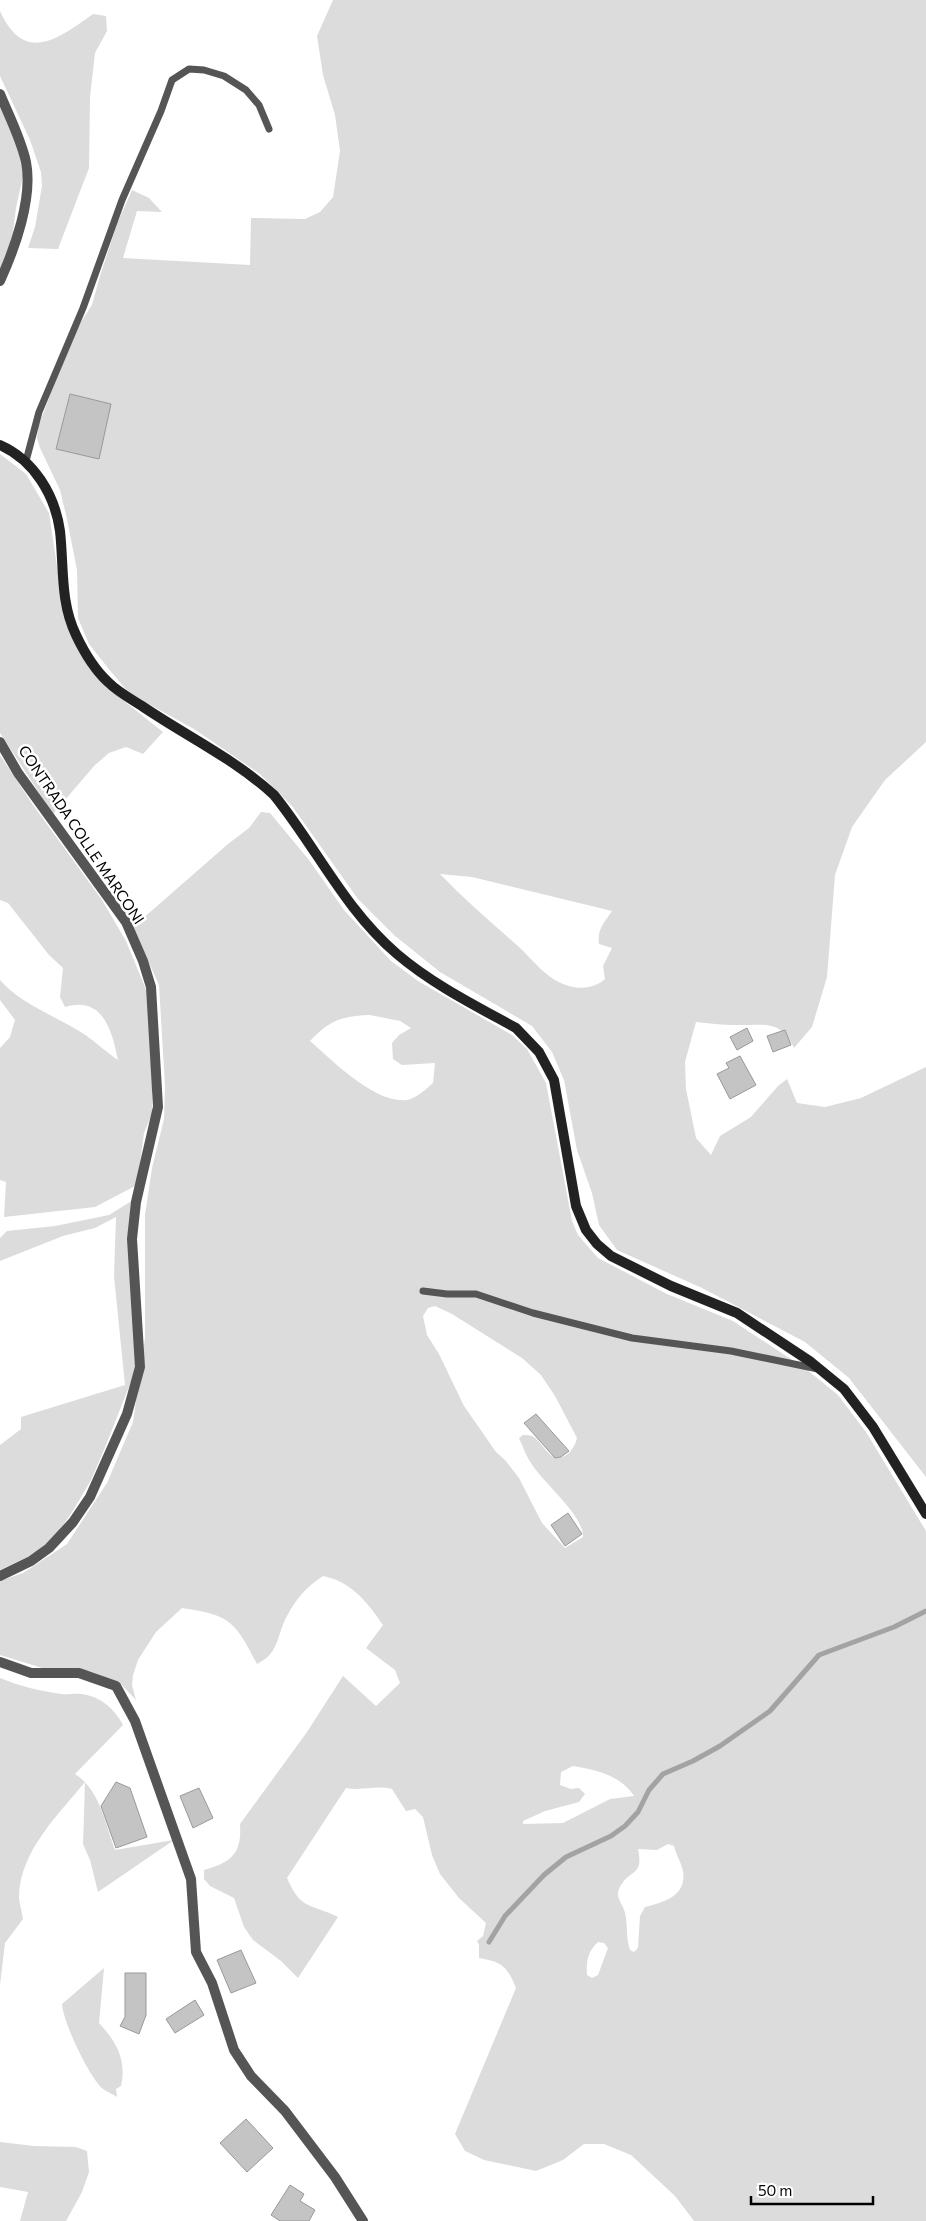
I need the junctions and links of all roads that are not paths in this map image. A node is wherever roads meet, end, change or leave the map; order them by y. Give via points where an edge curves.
1 (0, 94) edge
2 (269, 129) dead end
3 (0, 281) edge
4 (0, 445) edge
5 (26, 461) junction
6 (0, 742) edge
7 (423, 1291) dead end
8 (820, 1370) junction
9 (926, 1514) edge
10 (0, 1576) edge
11 (0, 1662) edge
12 (363, 2221) edge

1 - 3 street via 23,152 28,179 16,238
2 - 5 lane via 259,105 246,90 224,76 189,69 172,80 39,412
4 - 5 main road
5 - 8 main road via 43,484 60,530 63,591 70,622 102,676 262,784 283,805 351,904 385,943 422,974 516,1028 533,1044 554,1080 576,1206 586,1230 597,1244 611,1256 671,1286 737,1313
6 - 10 street, CONTRADA COLLE MARCONI via 18,773 126,922 151,987 158,1107 136,1202 132,1239 140,1368 127,1414 90,1497 73,1522 49,1548
7 - 8 lane via 476,1294 533,1313 632,1338 731,1352
8 - 9 main road via 844,1389 873,1427
11 - 12 street via 31,1673 79,1673 116,1686 135,1721 191,1879 196,1952 212,1983 234,2050 251,2076 285,2111 335,2177

